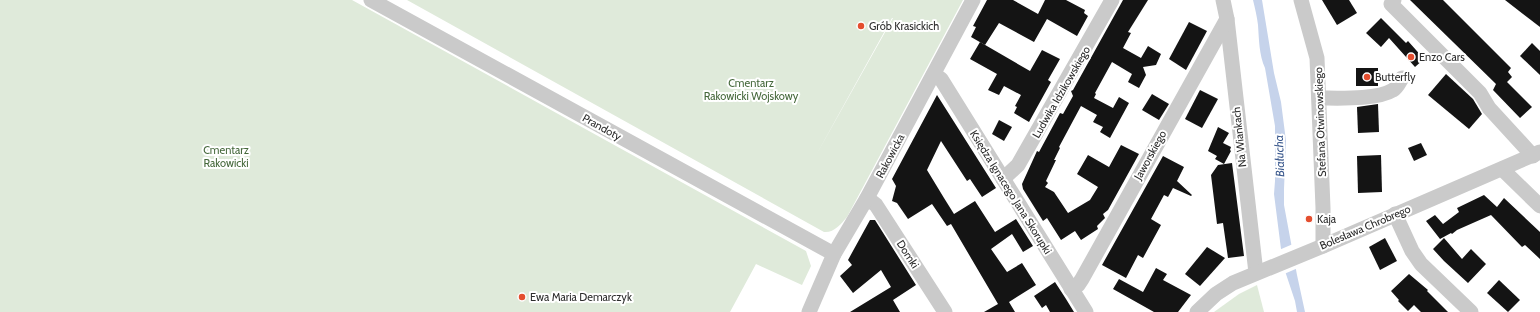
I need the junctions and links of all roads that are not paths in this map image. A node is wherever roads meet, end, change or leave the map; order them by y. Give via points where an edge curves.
1 (371, 0) edge
2 (973, 0) edge
3 (1112, 0) edge
4 (1223, 0) edge
5 (1301, 0) edge
6 (1394, 0) edge
7 (1227, 19) junction
8 (934, 74) junction
9 (1402, 78) dead end
10 (1319, 98) junction
11 (1536, 154) edge
12 (1502, 169) junction
13 (1003, 179) junction
14 (867, 198) junction
15 (1540, 206) edge
16 (1395, 214) junction
17 (1317, 248) junction
18 (834, 254) junction
19 (1259, 272) junction
20 (1071, 289) junction
21 (809, 312) edge
22 (945, 312) edge
23 (1086, 312) edge
24 (1197, 312) edge
25 (1471, 312) edge

1 - 18 street, Prandoty
2 - 8 street, Rakowicka
3 - 13 street, Ludwika Idzikowskiego via 1018,165
4 - 7 street, Na Wiankach
5 - 10 street, Stefana Otwinowskiego via 1317,58
6 - 11 street via 1391,4 1480,93 1489,108
7 - 19 street, Na Wiankach
7 - 20 street, Jaworskiego via 1082,280
8 - 13 street, Księdza Ignacego Jana Skorupki via 941,79
8 - 14 street, Rakowicka
9 - 10 street via 1394,90 1379,95
10 - 17 street, Stefana Otwinowskiego via 1323,208
11 - 12 street, Bolesława Chrobrego
12 - 15 street
12 - 16 street, Bolesława Chrobrego
13 - 20 street, Księdza Ignacego Jana Skorupki
14 - 18 street, Rakowicka
14 - 22 street, Domki via 876,205
16 - 17 street, Bolesława Chrobrego
16 - 25 street via 1421,264
17 - 19 street, Bolesława Chrobrego
18 - 21 street, Rakowicka
19 - 24 street, Bolesława Chrobrego via 1233,283 1216,294
20 - 23 street, Księdza Ignacego Jana Skorupki

